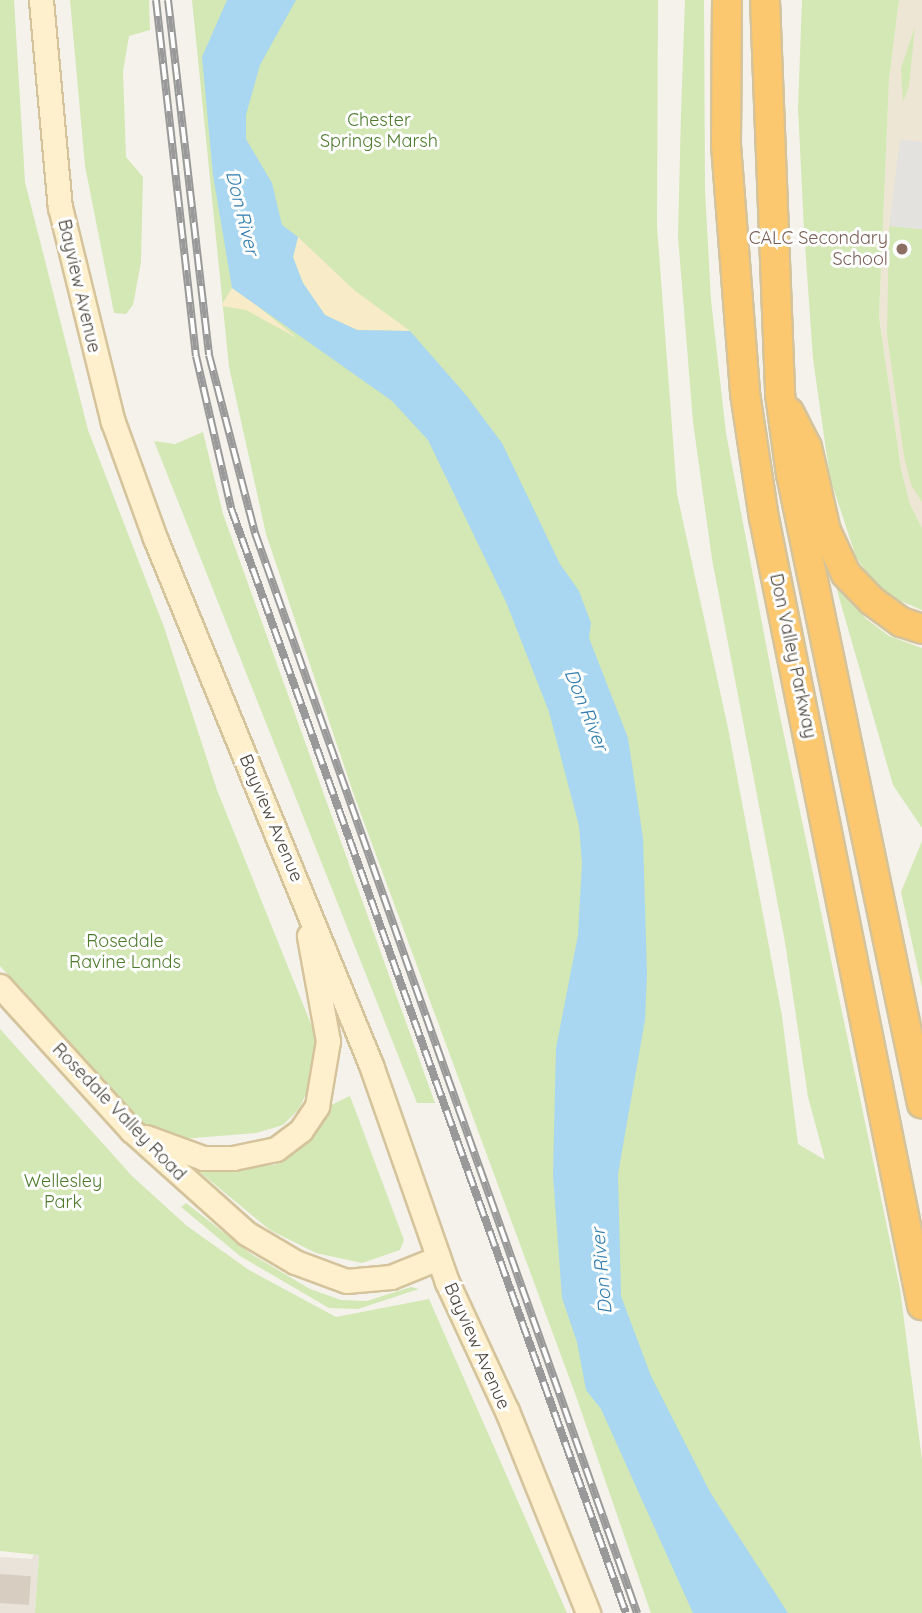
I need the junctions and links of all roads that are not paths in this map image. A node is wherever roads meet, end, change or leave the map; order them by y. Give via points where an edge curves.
1 (41, 0) edge
2 (727, 0) edge
3 (765, 0) edge
4 (780, 394) junction
5 (922, 629) edge
6 (302, 891) junction
7 (0, 986) edge
8 (922, 1104) edge
9 (131, 1129) junction
10 (438, 1258) junction
11 (922, 1305) edge
12 (588, 1613) edge

1 - 6 main road, Bayview Avenue via 48,118 60,207 113,422 155,538
2 - 11 highway, Don Valley Parkway via 727,158 745,393 764,518
3 - 4 highway, Don Valley Parkway
4 - 5 highway via 807,447 826,531 846,574 901,622
4 - 8 highway, Don Valley Parkway via 794,486
6 - 9 main road via 328,1041 317,1106 301,1130 276,1149 233,1158 203,1158
6 - 10 main road, Bayview Avenue via 391,1116
7 - 9 main road, Rosedale Valley Road
9 - 10 main road, Rosedale Valley Road via 246,1233 324,1275 370,1282
10 - 12 main road, Bayview Avenue via 507,1411

